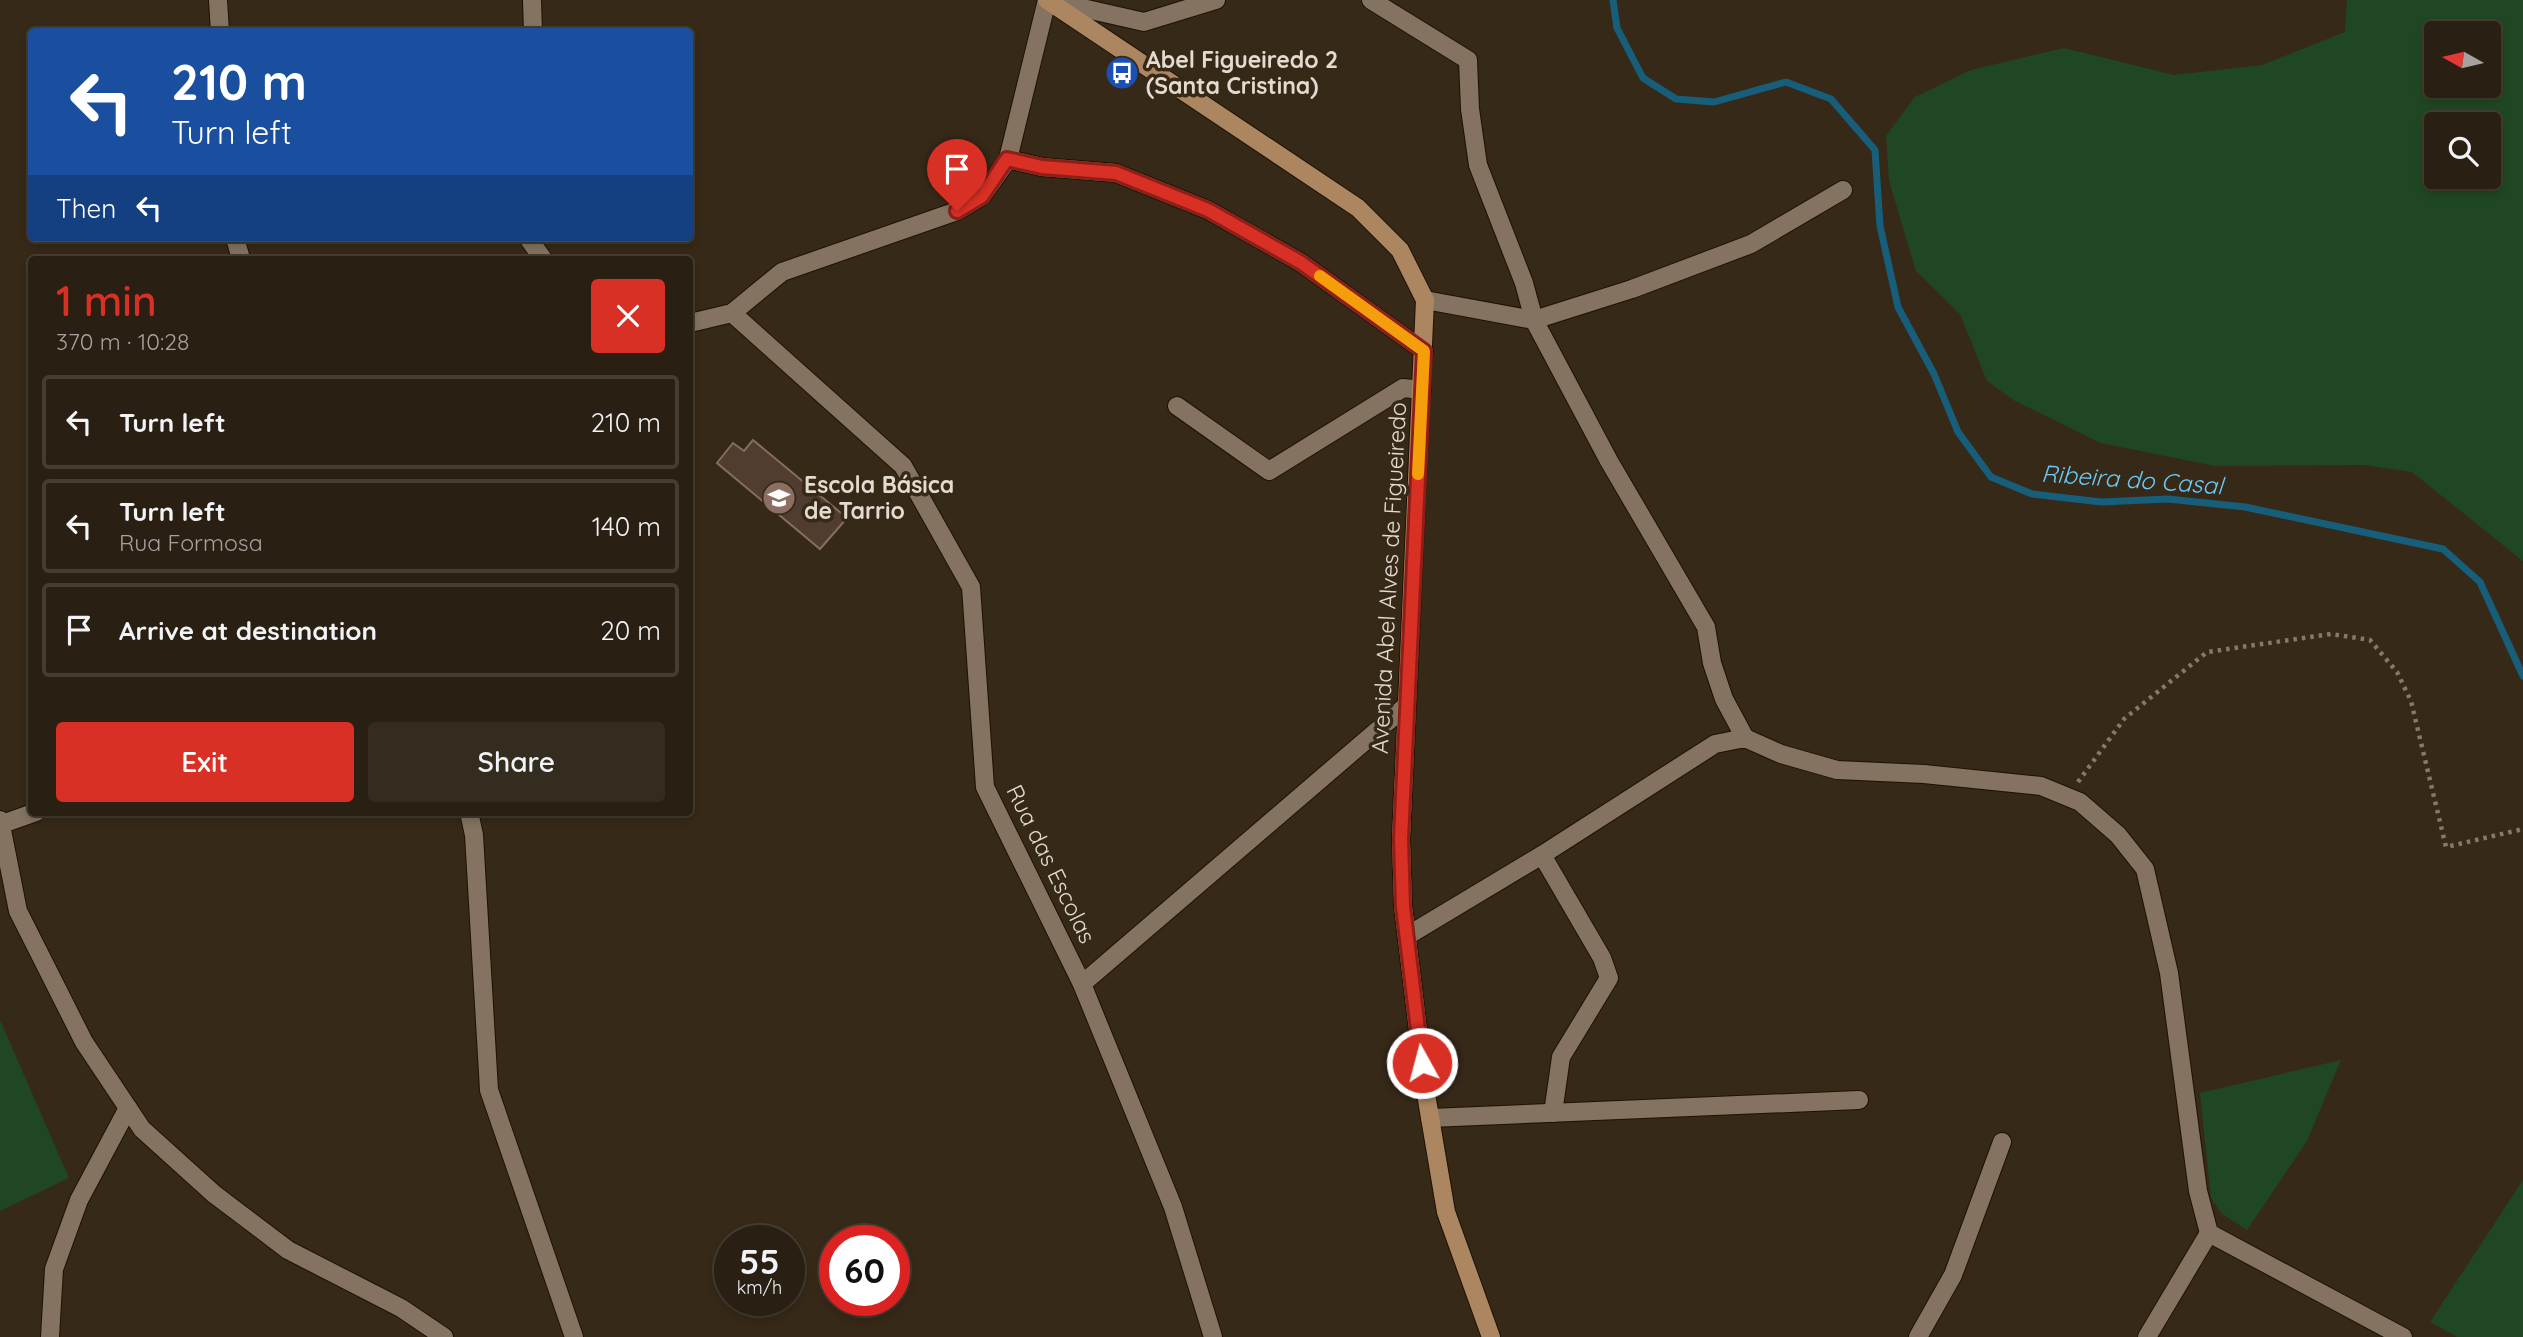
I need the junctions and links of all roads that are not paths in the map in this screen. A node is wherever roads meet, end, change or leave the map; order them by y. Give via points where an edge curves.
1 (218, 0) edge
2 (532, 0) edge
3 (1047, 0) edge
4 (1216, 0) edge
5 (1371, 0) edge
6 (220, 28) edge
7 (533, 28) edge
8 (1007, 159) junction
9 (1843, 190) dead end
10 (1425, 300) junction
11 (732, 313) junction
12 (1534, 320) junction
13 (693, 322) edge
14 (1424, 351) junction
15 (1422, 390) junction
16 (1177, 406) dead end
17 (1407, 705) junction
18 (1745, 738) junction
19 (28, 814) edge
20 (470, 816) edge
21 (1, 822) edge
22 (1542, 855) junction
23 (1407, 936) junction
24 (1082, 984) junction
25 (1859, 1100) dead end
26 (128, 1108) junction
27 (1553, 1113) junction
28 (1430, 1118) junction
29 (2002, 1142) dead end
30 (2209, 1233) junction
31 (50, 1337) edge
32 (444, 1337) edge
33 (574, 1337) edge
34 (1213, 1337) edge
35 (1491, 1337) edge
36 (1918, 1337) edge
37 (2147, 1337) edge
38 (2403, 1337) edge

1 - 6 street
2 - 7 street
3 - 4 street via 1144,22
3 - 8 street
3 - 10 main road, Avenida Abel Alves de Figueiredo via 1358,208 1400,250
5 - 12 street via 1468,60 1478,165
8 - 11 street via 982,196 957,211 782,272
8 - 14 street via 1116,173 1208,210 1300,262
9 - 12 street via 1751,244
10 - 12 street
10 - 14 main road, Avenida Abel Alves de Figueiredo
11 - 13 street
11 - 24 street, Rua das Escolas via 903,466 971,587 985,787
12 - 18 street via 1706,627 1724,699
14 - 15 main road, Avenida Abel Alves de Figueiredo
15 - 16 street via 1404,388 1269,471
15 - 17 main road, Avenida Abel Alves de Figueiredo
17 - 23 main road, Avenida Abel Alves de Figueiredo via 1401,839
17 - 24 street
18 - 22 street via 1715,744
18 - 30 street via 1837,770 2041,786 2080,802 2118,835 2145,869 2169,973 2198,1191
19 - 21 street
20 - 33 street via 489,1090
21 - 26 street via 18,911 84,1042
22 - 23 street
22 - 27 street via 1609,978 1560,1057
23 - 28 main road, Avenida Abel Alves de Figueiredo
24 - 34 street, Rua das Escolas via 1173,1207
25 - 27 street
26 - 31 street via 79,1200 54,1269
26 - 32 street via 142,1129 214,1194 288,1250 401,1308
27 - 28 street
28 - 35 main road, Avenida Abel Alves de Figueiredo via 1446,1212
29 - 36 street via 1953,1275
30 - 37 street
30 - 38 street

